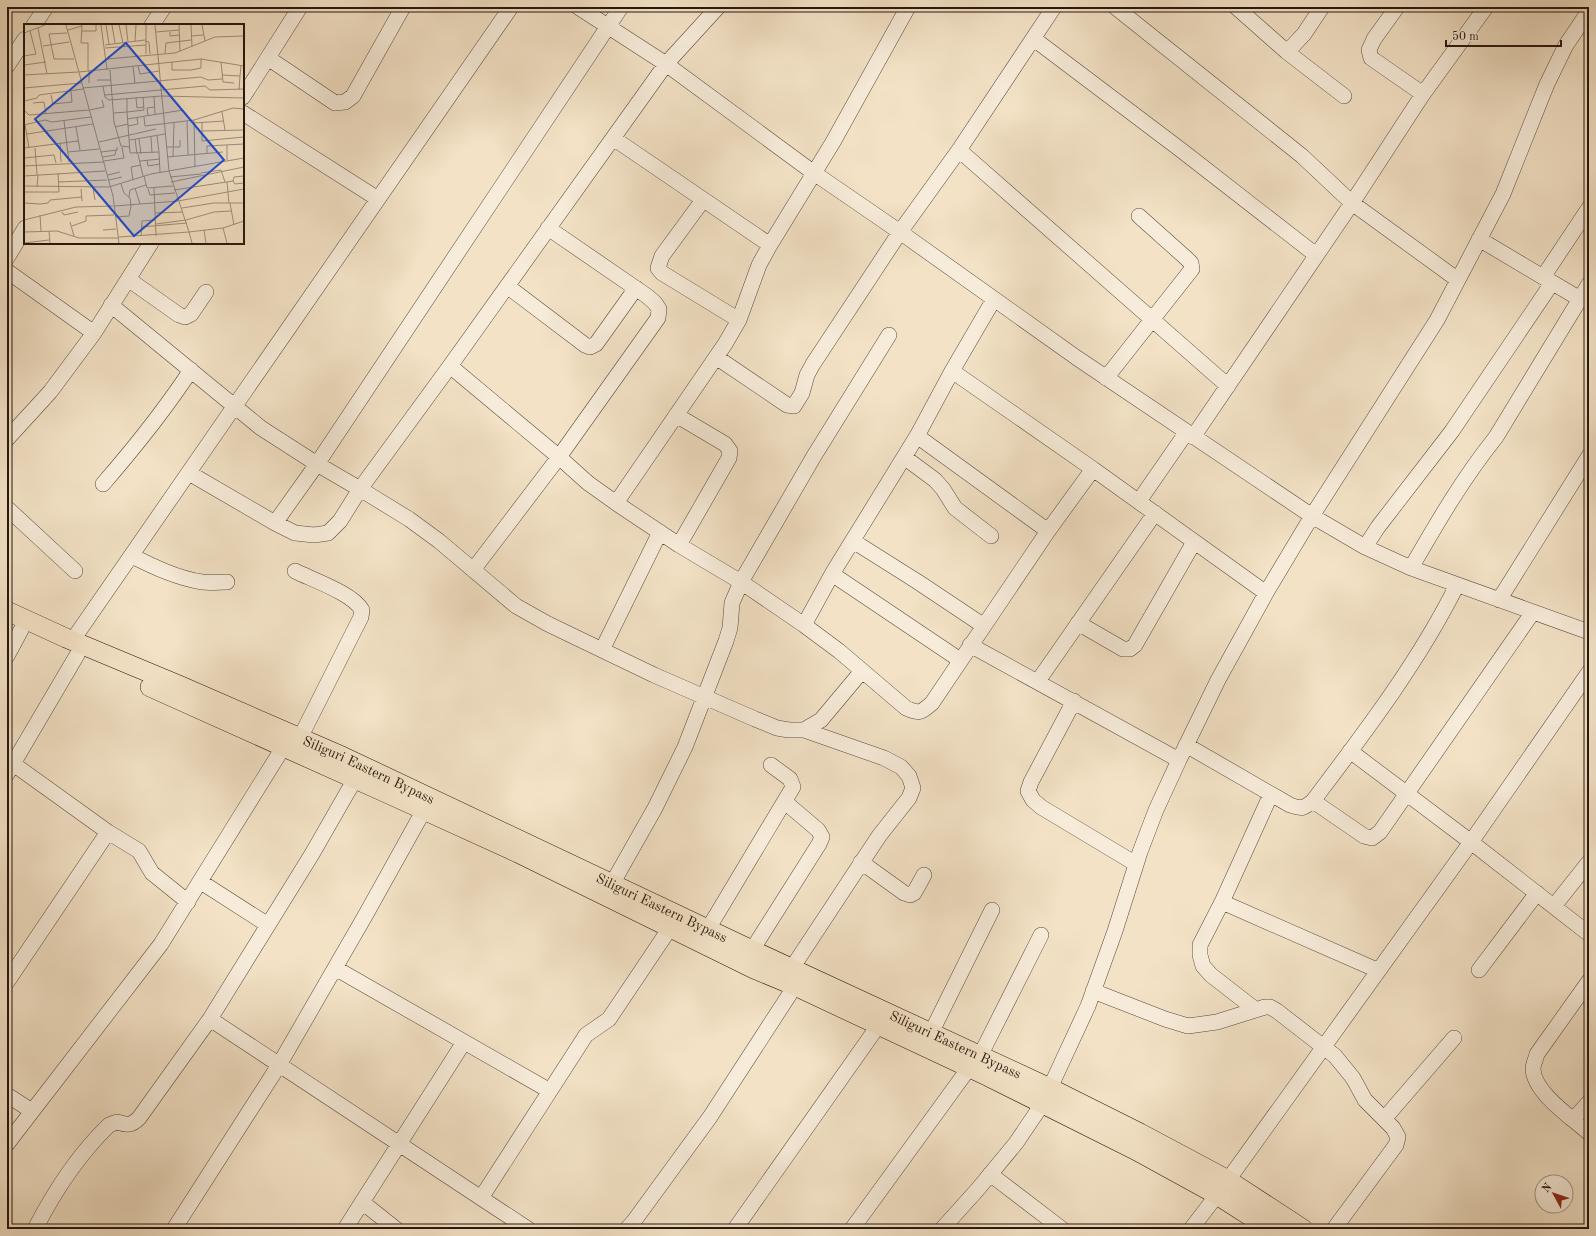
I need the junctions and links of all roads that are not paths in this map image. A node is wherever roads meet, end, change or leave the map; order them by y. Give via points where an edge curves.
1 (46, 7) edge
2 (164, 7) edge
3 (300, 7) edge
4 (403, 7) edge
5 (511, 7) edge
6 (578, 7) edge
7 (621, 7) edge
8 (718, 7) edge
9 (908, 7) edge
10 (1054, 7) edge
11 (1115, 7) edge
12 (1236, 7) edge
13 (1322, 7) edge
14 (1397, 7) edge
15 (1486, 7) edge
16 (1589, 10) edge
17 (35, 24) edge
18 (153, 24) edge
19 (607, 26) junction
20 (1034, 39) junction
21 (24, 40) edge
22 (1287, 52) junction
23 (268, 58) junction
24 (666, 64) junction
25 (7, 66) edge
26 (1423, 94) junction
27 (244, 95) edge
28 (1344, 96) dead end
29 (244, 114) edge
30 (613, 138) junction
31 (959, 150) junction
32 (814, 173) junction
33 (378, 199) junction
34 (703, 200) junction
35 (1352, 203) junction
36 (1589, 208) edge
37 (1139, 216) dead end
38 (548, 228) junction
39 (24, 230) edge
40 (900, 232) junction
41 (1479, 239) junction
42 (149, 244) edge
43 (770, 245) junction
44 (1316, 255) junction
45 (7, 258) edge
46 (7, 271) edge
47 (128, 279) junction
48 (1458, 280) junction
49 (1547, 280) junction
50 (1589, 284) edge
51 (507, 286) junction
52 (636, 288) junction
53 (206, 292) dead end
54 (994, 299) junction
55 (1580, 299) junction
56 (111, 305) junction
57 (1152, 319) junction
58 (739, 320) junction
59 (94, 333) junction
60 (888, 335) dead end
61 (716, 357) junction
62 (450, 366) junction
63 (191, 370) junction
64 (952, 371) junction
65 (1106, 378) junction
66 (1228, 386) junction
67 (234, 406) junction
68 (676, 415) junction
69 (1189, 435) junction
70 (917, 436) junction
71 (7, 439) edge
72 (1589, 456) edge
73 (559, 457) junction
74 (904, 457) junction
75 (317, 464) junction
76 (1093, 469) junction
77 (189, 473) junction
78 (103, 484) dead end
79 (360, 489) junction
80 (1138, 501) junction
81 (616, 504) junction
82 (7, 508) edge
83 (1155, 513) junction
84 (1312, 516) junction
85 (275, 524) junction
86 (1048, 531) junction
87 (660, 532) junction
88 (991, 536) dead end
89 (853, 541) junction
90 (1194, 542) junction
91 (679, 545) junction
92 (1365, 547) junction
93 (132, 556) junction
94 (1411, 568) junction
95 (473, 570) junction
96 (75, 571) dead end
97 (295, 571) dead end
98 (832, 574) junction
99 (227, 582) dead end
100 (741, 582) junction
101 (1457, 585) junction
102 (1266, 593) junction
103 (1499, 600) junction
104 (7, 611) edge
105 (1533, 612) junction
106 (1078, 623) junction
107 (804, 625) junction
108 (984, 626) junction
109 (14, 627) edge
110 (1589, 632) edge
111 (970, 645) junction
112 (75, 648) junction
113 (602, 650) junction
114 (7, 656) edge
115 (960, 660) junction
116 (862, 671) junction
117 (1589, 672) edge
118 (1038, 681) junction
119 (704, 697) junction
120 (1074, 701) junction
121 (804, 730) junction
122 (300, 738) junction
123 (1186, 745) junction
124 (284, 746) junction
125 (1350, 751) junction
126 (1179, 760) junction
127 (770, 765) dead end
128 (10, 769) edge
129 (355, 779) junction
130 (1271, 794) junction
131 (1407, 794) junction
132 (1312, 801) junction
133 (785, 802) junction
134 (424, 810) junction
135 (108, 832) junction
136 (1471, 842) junction
137 (861, 862) junction
138 (1589, 862) edge
139 (1136, 864) junction
140 (924, 875) dead end
141 (201, 882) junction
142 (612, 884) junction
143 (1537, 893) junction
144 (188, 902) junction
145 (1222, 902) junction
146 (1554, 906) junction
147 (992, 910) dead end
148 (268, 925) junction
149 (670, 928) junction
150 (708, 929) junction
151 (1589, 934) edge
152 (1041, 935) dead end
153 (752, 950) junction
154 (335, 968) junction
155 (1377, 970) junction
156 (1479, 970) dead end
157 (793, 977) junction
158 (1589, 981) edge
159 (7, 982) edge
160 (1093, 991) junction
161 (1256, 1010) junction
162 (210, 1019) junction
163 (878, 1026) junction
164 (931, 1033) junction
165 (1454, 1038) dead end
166 (464, 1042) junction
167 (1323, 1047) junction
168 (975, 1062) junction
169 (279, 1065) junction
170 (550, 1091) junction
171 (7, 1095) edge
172 (1046, 1096) junction
173 (1589, 1102) edge
174 (32, 1111) junction
175 (1384, 1119) junction
176 (1574, 1120) junction
177 (1589, 1133) edge
178 (7, 1144) edge
179 (399, 1144) junction
180 (990, 1174) junction
181 (1222, 1187) junction
182 (481, 1198) junction
183 (362, 1202) junction
184 (35, 1229) edge
185 (174, 1229) edge
186 (345, 1229) edge
187 (396, 1229) edge
188 (528, 1229) edge
189 (627, 1229) edge
190 (735, 1229) edge
191 (852, 1229) edge
192 (942, 1229) edge
193 (1062, 1229) edge
194 (1191, 1229) edge
195 (1270, 1229) edge
196 (1303, 1229) edge
197 (1334, 1229) edge

1 - 17 street
2 - 18 street
3 - 23 street
4 - 23 street via 353,96 345,102 336,103
5 - 33 street
6 - 19 street
7 - 19 street
8 - 24 street
9 - 32 street
10 - 20 street
11 - 35 street via 1302,156
12 - 22 street
13 - 22 street via 1304,34
14 - 26 street via 1374,38 1369,50 1371,58
15 - 26 street
16 - 41 street via 1566,45 1547,84 1503,194
19 - 24 street
19 - 75 street
20 - 31 street
20 - 44 street
21 - 25 street
22 - 28 street
23 - 27 street
24 - 30 street
24 - 32 street
26 - 35 street
29 - 33 street
30 - 34 street
30 - 38 street
31 - 40 street
31 - 57 street
32 - 40 street
32 - 43 street
33 - 67 street
34 - 43 street
34 - 58 street via 662,256 658,268 662,273
35 - 44 street
35 - 48 street
36 - 49 street
37 - 57 street via 1191,263 1192,269
38 - 51 street
38 - 52 street
39 - 45 street
40 - 54 street
40 - 61 street via 813,364 794,406 787,405
41 - 48 street
41 - 49 street
42 - 47 street
43 - 58 street via 759,265
44 - 66 street
46 - 59 street
47 - 53 street via 185,317 191,314
47 - 56 street
48 - 84 street via 1437,320
49 - 55 street
49 - 92 street via 1452,431
50 - 55 street
51 - 52 street via 590,347 596,344
51 - 62 street
52 - 73 street via 655,303 660,310 658,318
54 - 64 street
54 - 65 street
55 - 94 street via 1496,437 1442,514
56 - 59 street
56 - 63 street
57 - 65 street
57 - 66 street
58 - 61 street
59 - 71 street via 50,392
60 - 100 street
61 - 68 street
62 - 73 street
62 - 79 street
63 - 67 street
63 - 78 street via 136,447
64 - 70 street
64 - 76 street
65 - 69 street
66 - 69 street
67 - 75 street via 261,428
67 - 77 street
68 - 81 street
68 - 91 street via 725,444 730,451 729,458
69 - 80 street
69 - 84 street
70 - 74 street
70 - 86 street
72 - 103 street
73 - 81 street
73 - 95 street
74 - 88 street via 935,480 955,508
74 - 89 street
75 - 79 street
75 - 85 street
76 - 80 street
76 - 86 street
77 - 85 street
77 - 93 street
79 - 85 street via 340,521 328,533 295,533
79 - 95 street via 427,532
80 - 83 street
81 - 87 street
82 - 96 street
83 - 90 street
83 - 106 street
84 - 92 street
84 - 102 street
86 - 108 street
87 - 91 street
87 - 113 street
89 - 98 street
89 - 108 street
90 - 102 street
90 - 106 street via 1135,645 1130,649 1123,649
91 - 100 street
92 - 94 street
93 - 99 street via 178,576 203,582
93 - 112 street
94 - 101 street
95 - 113 street via 516,606
97 - 122 street via 347,596 358,603 362,610 361,617
98 - 107 street
98 - 115 street
100 - 107 street
100 - 119 street via 732,603 726,641
101 - 103 street
101 - 125 street via 1444,611 1396,687
102 - 123 street
103 - 105 street
104 - 112 main road, Siliguri Eastern Bypass
105 - 110 street
105 - 131 street
106 - 118 street
107 - 116 street
108 - 111 street
109 - 112 main road, Siliguri Eastern Bypass
109 - 114 street
111 - 115 street
111 - 118 street
112 - 122 main road, Siliguri Eastern Bypass
112 - 124 main road, Siliguri Eastern Bypass
112 - 128 street
113 - 119 street
115 - 116 street via 932,703 923,712 906,708
116 - 121 street via 821,720
117 - 136 street
118 - 120 street
119 - 121 street via 777,728
119 - 142 street via 685,747 655,808
120 - 126 street
120 - 139 street via 1028,791 1041,807
121 - 137 street via 884,758 901,767 909,776 913,788 909,798
122 - 142 main road, Siliguri Eastern Bypass
123 - 126 street
123 - 130 street
124 - 129 main road, Siliguri Eastern Bypass
124 - 141 street
125 - 131 street
125 - 132 street
126 - 139 street via 1156,810
127 - 133 street via 790,779 793,787
128 - 135 street
129 - 134 main road, Siliguri Eastern Bypass
129 - 148 street
130 - 132 street via 1299,808
130 - 145 street
131 - 132 street via 1380,832 1372,838 1364,836
131 - 136 street
133 - 150 street
133 - 153 street via 818,830 822,837
134 - 149 main road, Siliguri Eastern Bypass
134 - 154 street
135 - 144 street via 139,851 152,873
135 - 159 street
136 - 143 street
136 - 155 street
137 - 140 street via 910,896
137 - 157 street
138 - 146 street
139 - 160 street
141 - 144 street
141 - 148 street
142 - 150 main road, Siliguri Eastern Bypass
143 - 146 street
143 - 156 street
144 - 174 street via 162,944
145 - 155 street
145 - 161 street via 1200,945 1203,966
146 - 151 street
147 - 164 street
148 - 162 street
149 - 157 main road, Siliguri Eastern Bypass via 754,969
149 - 170 street via 609,1019 586,1035
150 - 153 main road, Siliguri Eastern Bypass
152 - 168 street
153 - 157 main road, Siliguri Eastern Bypass
154 - 166 street
154 - 169 street
155 - 167 street
157 - 163 main road, Siliguri Eastern Bypass
157 - 164 main road, Siliguri Eastern Bypass
157 - 189 street via 710,1116
158 - 176 street via 1537,1054 1533,1067 1534,1079 1542,1091
160 - 161 street via 1188,1026 1217,1022
160 - 172 street
161 - 167 street via 1270,1007
162 - 169 street
162 - 184 street via 134,1124 117,1122 109,1125 72,1165
163 - 168 main road, Siliguri Eastern Bypass
163 - 190 street
164 - 168 main road, Siliguri Eastern Bypass
165 - 175 street
166 - 170 street
166 - 179 street
167 - 175 street via 1344,1066 1365,1100
167 - 181 street
168 - 172 main road, Siliguri Eastern Bypass
168 - 191 street
169 - 179 street
169 - 185 street
170 - 182 street
171 - 174 street
172 - 180 street via 1016,1143
172 - 181 main road, Siliguri Eastern Bypass via 1135,1150
173 - 176 street
174 - 178 street
175 - 197 street via 1398,1136 1396,1145
176 - 177 street
179 - 182 street
179 - 183 street
180 - 192 street
180 - 193 street
181 - 194 street
181 - 195 main road, Siliguri Eastern Bypass
181 - 196 main road, Siliguri Eastern Bypass
182 - 188 street
183 - 186 street
183 - 187 street

